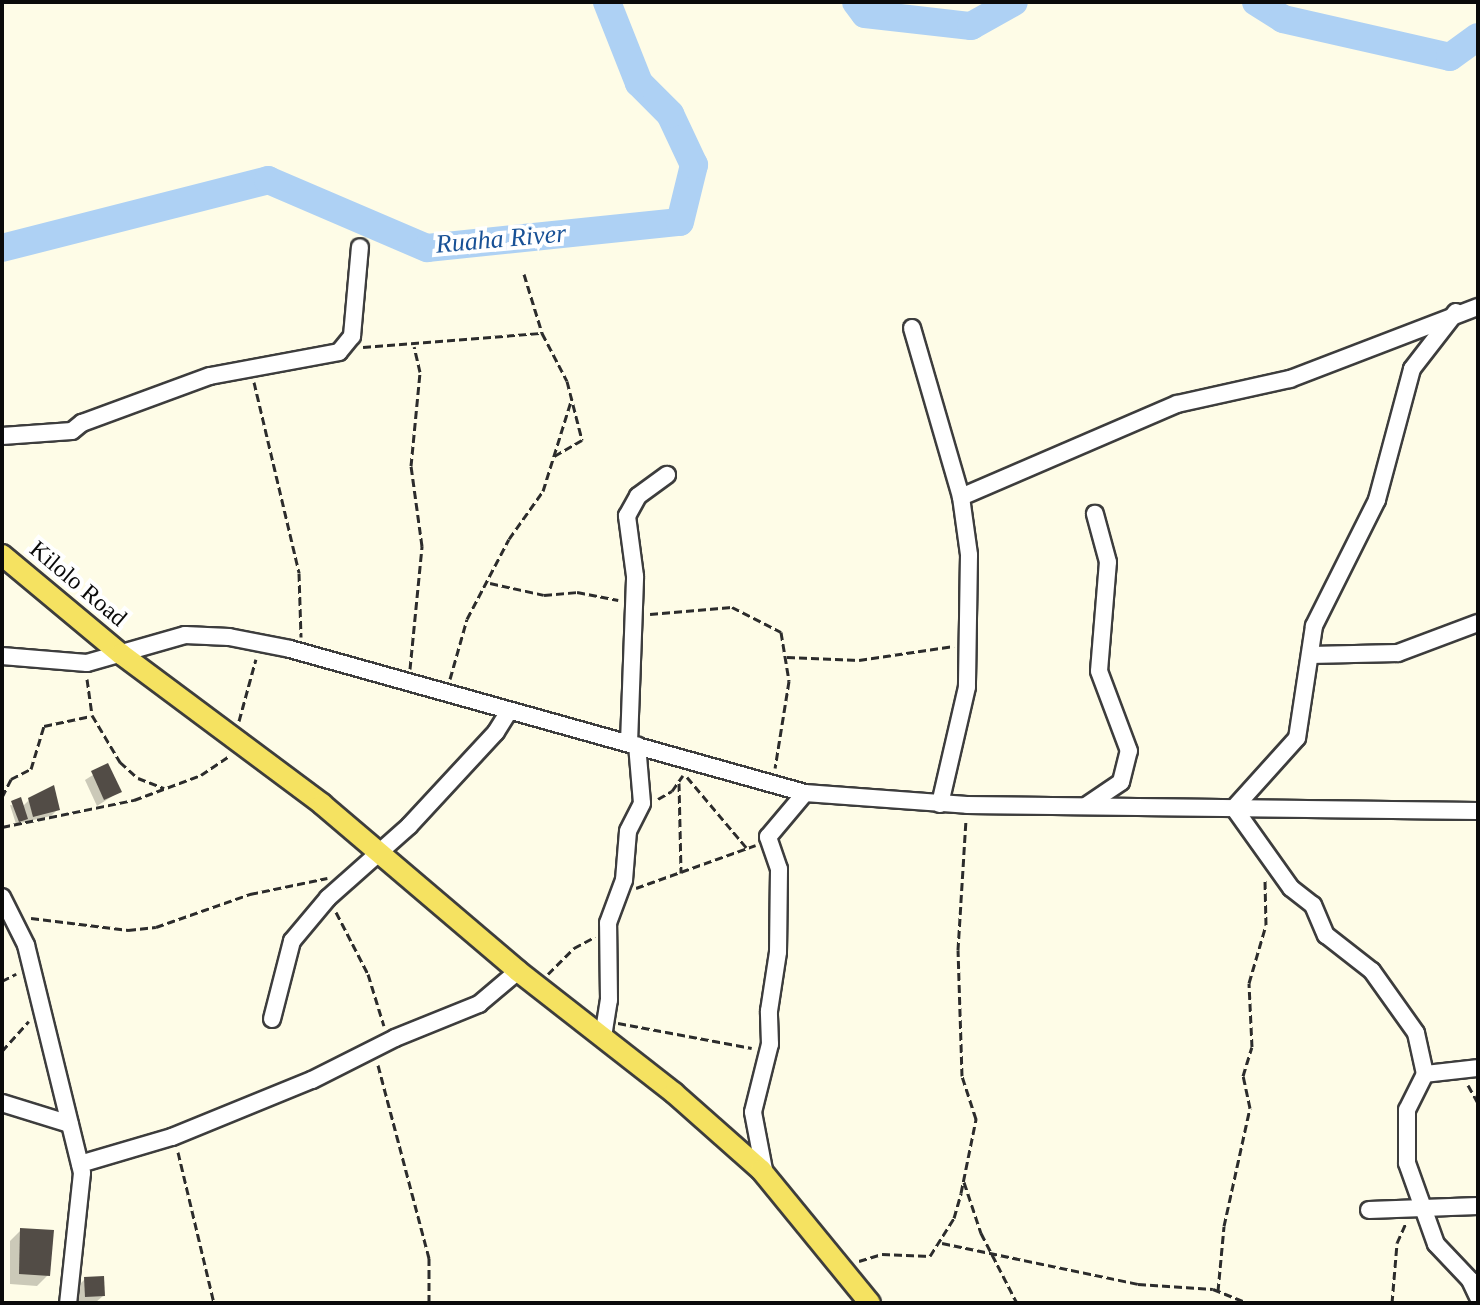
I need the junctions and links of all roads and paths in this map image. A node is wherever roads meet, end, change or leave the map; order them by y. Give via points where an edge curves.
1 (360, 247) dead end
2 (524, 274) dead end
3 (1478, 307) edge
4 (1456, 312) junction
5 (912, 328) dead end
6 (542, 333) junction
7 (348, 346) junction
8 (414, 347) junction
9 (249, 369) junction
10 (572, 398) junction
11 (2, 436) edge
12 (552, 457) junction
13 (667, 475) dead end
14 (961, 497) junction
15 (1095, 514) dead end
16 (2, 555) edge
17 (490, 583) junction
18 (633, 592) junction
19 (630, 617) junction
20 (1478, 623) edge
21 (969, 643) junction
22 (264, 644) junction
23 (301, 652) junction
24 (121, 654) junction
25 (1310, 655) junction
26 (2, 656) edge
27 (787, 657) junction
28 (87, 663) junction
29 (408, 684) junction
30 (446, 694) junction
31 (509, 711) junction
32 (92, 715) junction
33 (237, 739) junction
34 (633, 744) junction
35 (679, 783) junction
36 (771, 786) junction
37 (164, 788) junction
38 (805, 793) junction
39 (2, 797) edge
40 (642, 803) junction
41 (940, 804) junction
42 (967, 805) junction
43 (1085, 806) junction
44 (1234, 808) junction
45 (1478, 811) edge
46 (2, 827) edge
47 (769, 842) junction
48 (746, 847) junction
49 (379, 854) junction
50 (355, 873) junction
51 (681, 873) junction
52 (1264, 875) dead end
53 (620, 891) junction
54 (2, 897) edge
55 (328, 898) junction
56 (15, 916) junction
57 (608, 931) junction
58 (518, 971) junction
59 (538, 986) junction
60 (39, 1009) junction
61 (272, 1019) dead end
62 (605, 1028) junction
63 (383, 1043) junction
64 (2, 1051) edge
65 (768, 1053) junction
66 (1472, 1068) edge
67 (1425, 1074) junction
68 (2, 1103) edge
69 (1478, 1103) edge
70 (70, 1124) junction
71 (172, 1137) junction
72 (80, 1164) junction
73 (765, 1175) junction
74 (963, 1179) junction
75 (1478, 1206) edge
76 (1417, 1208) junction
77 (1369, 1210) dead end
78 (942, 1243) junction
79 (992, 1255) junction
80 (844, 1266) junction
81 (1218, 1291) junction
82 (1478, 1297) edge
83 (68, 1303) edge
84 (214, 1303) edge
85 (429, 1303) edge
86 (870, 1303) edge
87 (1017, 1303) edge
88 (1248, 1303) edge
89 (1392, 1303) edge

1 - 7 street
2 - 6 path
3 - 4 street
4 - 14 street via 1290,379 1177,404
4 - 25 street via 1412,369 1377,500 1314,626
5 - 14 street
6 - 8 path
6 - 10 path
7 - 8 path
7 - 9 street via 329,357
8 - 29 path via 420,372 411,466 422,546
9 - 11 street via 178,387 72,431
9 - 23 path via 299,573
10 - 12 path
10 - 12 path via 580,444
12 - 17 path via 543,491 509,539
13 - 18 street via 629,506
14 - 21 street via 970,580
15 - 43 street via 1108,562 1099,671 1129,751 1121,782
16 - 24 main road, Kilolo Road
17 - 18 path via 544,595 583,593 614,600
17 - 30 path via 467,619
18 - 19 street
19 - 27 path via 710,606 740,608 781,632
19 - 34 street
20 - 25 street via 1398,653
21 - 27 path via 859,660
21 - 41 street via 967,687
22 - 23 street
22 - 24 street via 185,635
22 - 33 path
23 - 29 street
24 - 28 street
24 - 33 main road, Kilolo Road
25 - 44 street via 1293,747
26 - 28 street
27 - 36 path via 786,713
28 - 32 path
29 - 30 street
30 - 31 street
31 - 34 street
31 - 49 street via 496,732
32 - 37 path via 120,762 138,778
32 - 39 path via 44,726 31,769 11,779
33 - 37 path via 221,764
33 - 49 main road, Kilolo Road
34 - 36 street
34 - 40 street
35 - 40 path via 664,797
35 - 48 path via 684,773
35 - 51 path
36 - 38 street
37 - 46 path via 134,800
38 - 41 street
38 - 47 street via 780,818
40 - 53 street via 628,831
41 - 42 street
42 - 43 street
42 - 74 path via 958,950 962,1076 976,1119
43 - 44 street
44 - 45 street
44 - 67 street via 1291,888 1313,905 1326,935 1372,971 1393,1000 1416,1033
47 - 48 path
47 - 65 street via 779,887
48 - 51 path
49 - 50 street
49 - 58 main road, Kilolo Road
50 - 55 street
50 - 56 path via 275,887 156,927 128,930
51 - 53 path
52 - 81 path via 1266,925 1249,983 1252,1047 1243,1076 1250,1108 1224,1226
53 - 57 street
54 - 56 street
55 - 61 street via 292,941
55 - 63 path via 368,974
56 - 60 street
57 - 59 path via 574,948
57 - 62 street
58 - 59 main road, Kilolo Road
58 - 63 street via 479,1004
59 - 62 main road, Kilolo Road
60 - 64 path
60 - 70 street
62 - 65 path
62 - 73 main road, Kilolo Road
63 - 71 street via 312,1080
63 - 85 path via 380,1079 429,1258
65 - 73 street via 754,1095
66 - 67 street
66 - 69 path via 1470,1096
67 - 76 street via 1407,1110 1404,1135
68 - 70 street
70 - 72 street
71 - 72 street
71 - 84 path
72 - 83 street via 84,1191
73 - 80 main road, Kilolo Road
74 - 78 path
74 - 79 path
75 - 76 street
76 - 77 street
76 - 82 street via 1439,1250 1470,1280
76 - 89 path via 1397,1243
78 - 79 path
78 - 80 path via 930,1256 882,1254
79 - 81 path via 1138,1284
79 - 87 path
80 - 86 main road, Kilolo Road
81 - 88 path

